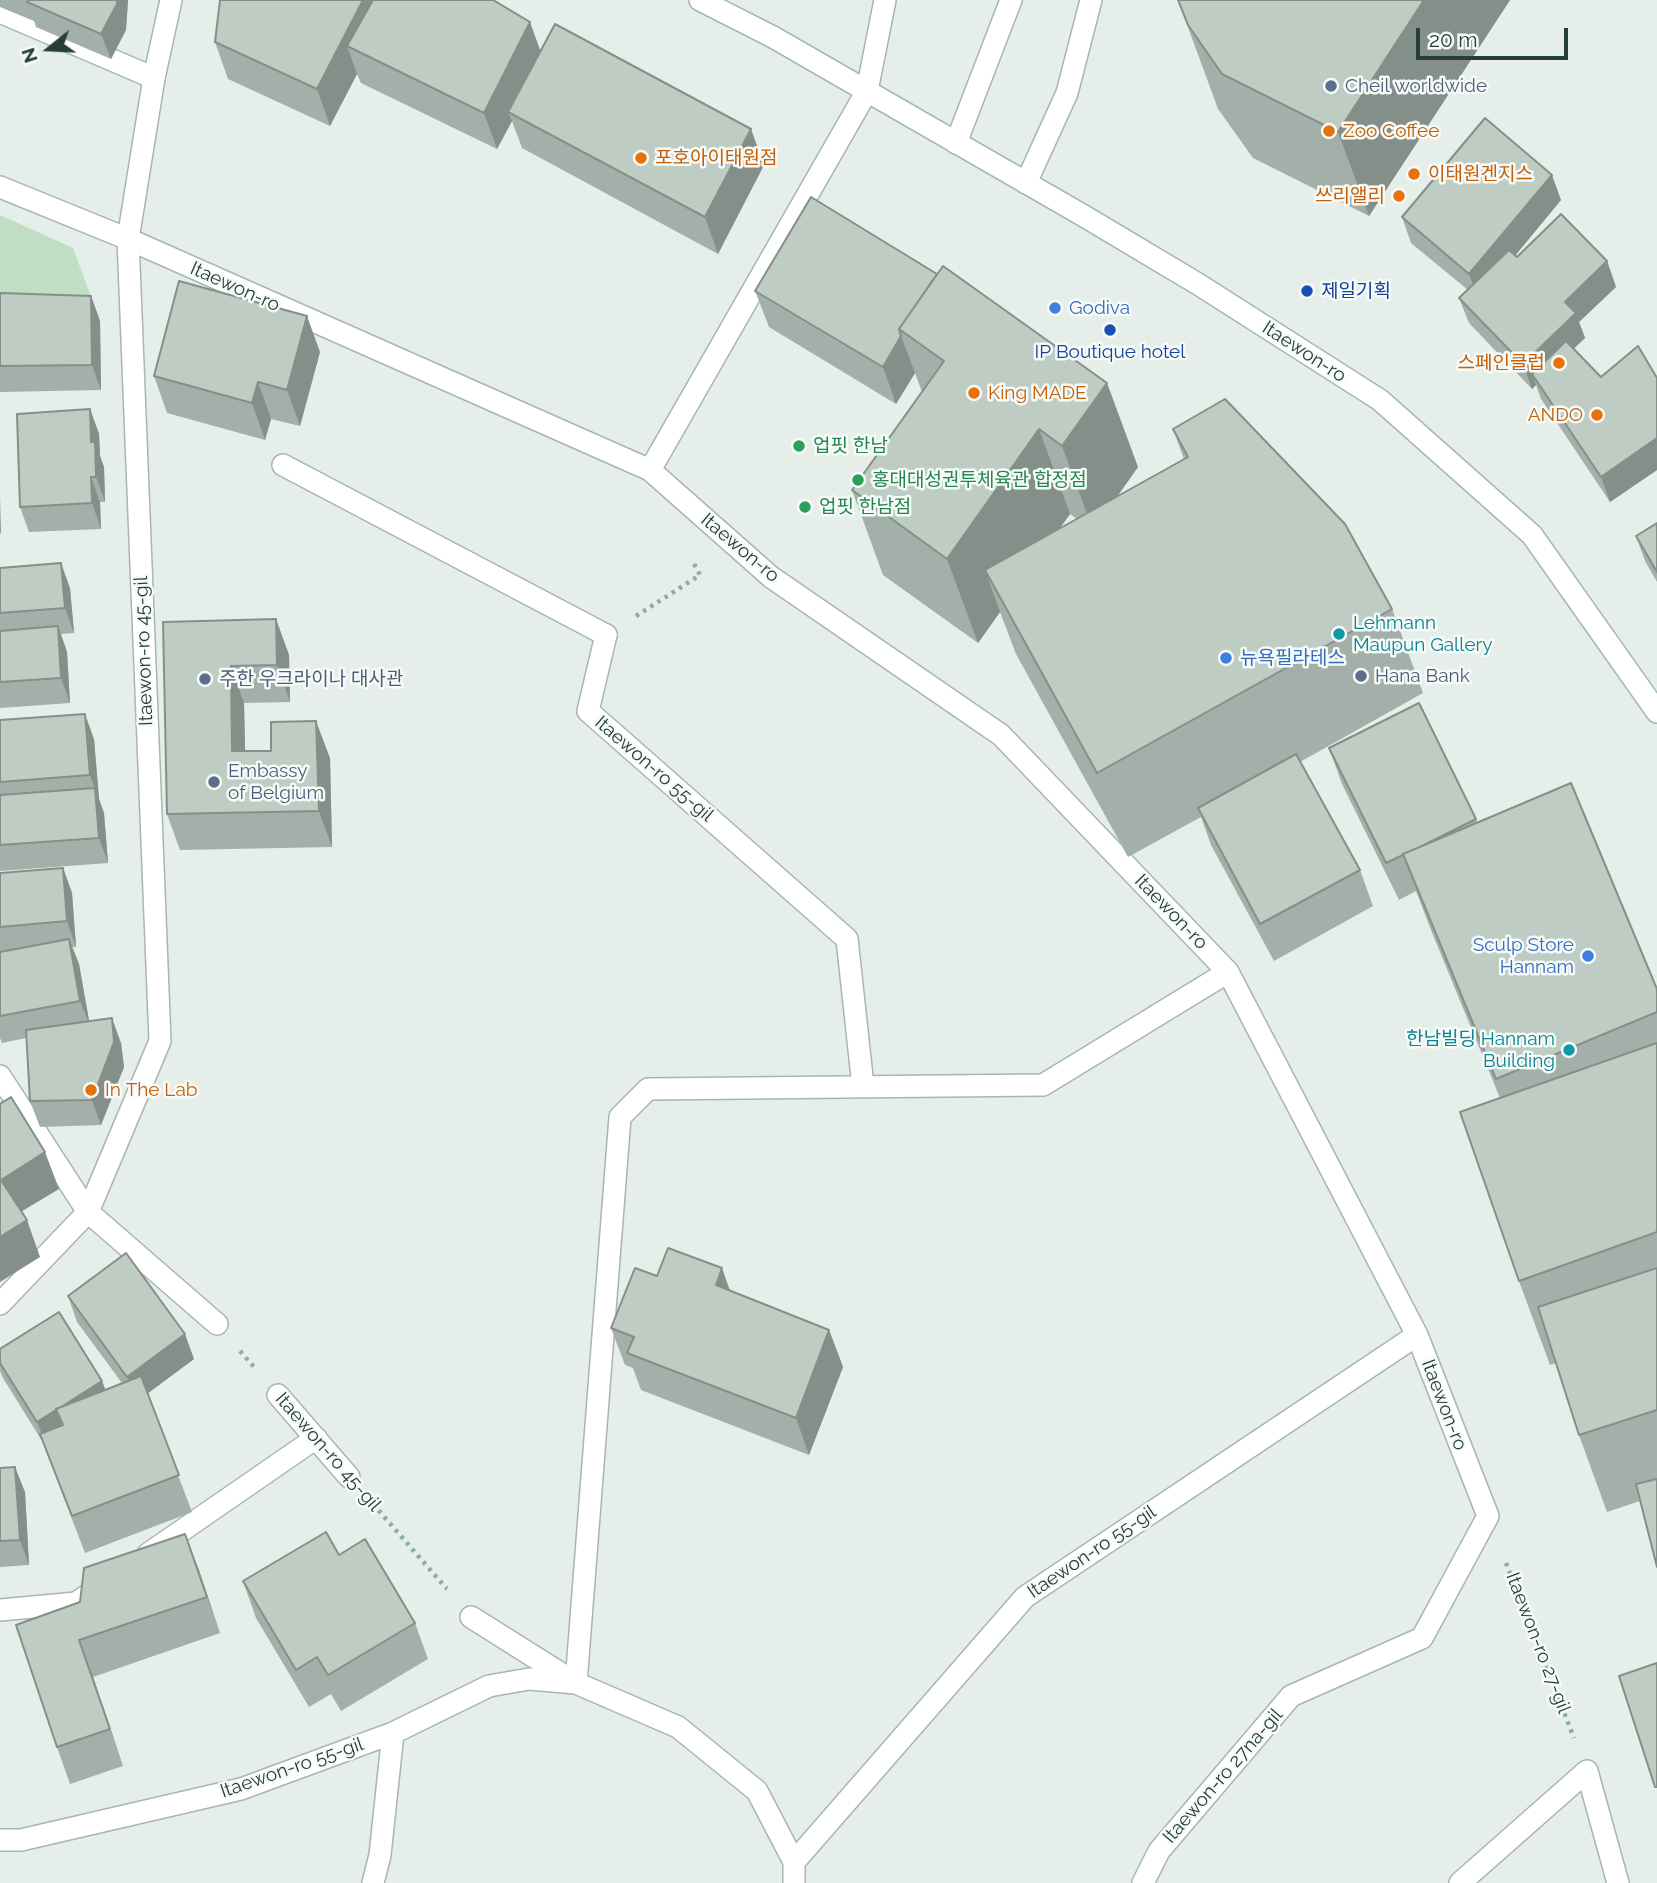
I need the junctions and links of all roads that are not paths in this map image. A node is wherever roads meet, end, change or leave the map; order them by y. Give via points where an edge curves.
1 (171, 0) edge
2 (700, 0) edge
3 (885, 0) edge
4 (1011, 0) edge
5 (1091, 0) edge
6 (0, 12) edge
7 (154, 78) junction
8 (867, 91) junction
9 (956, 143) junction
10 (1026, 183) junction
11 (0, 187) edge
12 (128, 239) junction
13 (283, 465) dead end
14 (650, 470) junction
15 (1657, 712) edge
16 (1228, 972) junction
17 (0, 1076) edge
18 (863, 1086) junction
19 (88, 1212) junction
20 (0, 1304) edge
21 (217, 1324) road end
22 (1417, 1335) junction
23 (278, 1395) road end
24 (316, 1438) junction
25 (349, 1477) road end
26 (1488, 1516) joint
27 (0, 1609) edge
28 (471, 1617) road end
29 (576, 1683) junction
30 (393, 1733) junction
31 (0, 1840) edge
32 (794, 1872) edge
33 (373, 1883) edge
34 (1143, 1883) edge
35 (1460, 1883) edge
36 (1618, 1883) edge

1 - 7 street, Itaewon-ro 45-gil
2 - 8 street, Itaewon-ro
3 - 8 street
4 - 9 street
5 - 10 street via 1067,93
6 - 7 street
7 - 12 street, Itaewon-ro 45-gil
8 - 9 street, Itaewon-ro
8 - 14 street
9 - 10 street, Itaewon-ro
10 - 15 street, Itaewon-ro via 1198,284 1380,400 1532,535
11 - 12 street, Itaewon-ro
12 - 14 street, Itaewon-ro
12 - 19 street, Itaewon-ro 45-gil via 160,1041
13 - 18 street, Itaewon-ro 55-gil via 606,635 588,711 847,939
14 - 16 street, Itaewon-ro via 771,577 1001,735
16 - 18 street via 1043,1085
16 - 22 street, Itaewon-ro
17 - 19 street
18 - 29 street via 648,1089 620,1117
19 - 20 street, Itaewon-ro 45-gil
19 - 21 street
22 - 26 street, Itaewon-ro
22 - 32 street, Itaewon-ro 55-gil via 1025,1597
23 - 24 street, Itaewon-ro 45-gil
24 - 25 street, Itaewon-ro 45-gil
24 - 27 street via 76,1603
26 - 34 street, Itaewon-ro 27na-gil via 1422,1637 1291,1696 1158,1851
28 - 29 street
29 - 30 street, Itaewon-ro 55-gil via 529,1679 489,1686
29 - 32 street, Itaewon-ro 55-gil via 678,1727 757,1791
30 - 31 street, Itaewon-ro 55-gil via 241,1789 21,1840
30 - 33 street
35 - 36 street via 1587,1771

